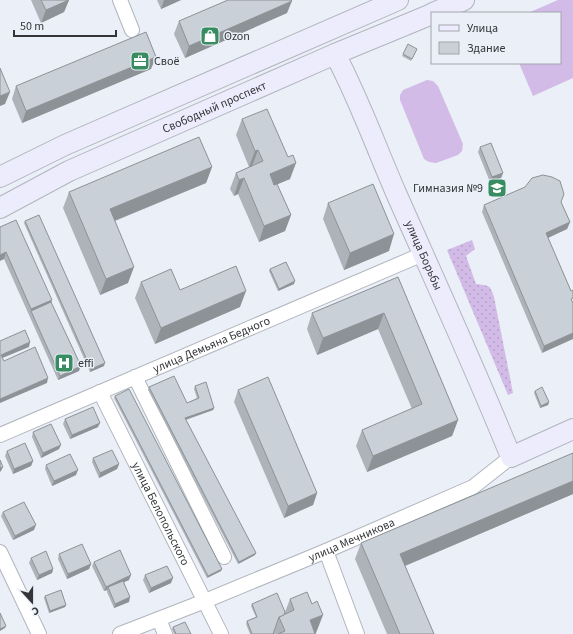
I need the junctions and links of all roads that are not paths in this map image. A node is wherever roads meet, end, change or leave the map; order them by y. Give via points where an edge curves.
1 (120, 0) edge
2 (398, 0) edge
3 (464, 0) edge
4 (435, 12) edge
5 (431, 14) edge
6 (132, 30) dead end
7 (335, 54) junction
8 (0, 177) edge
9 (0, 208) edge
10 (423, 254) junction
11 (135, 377) junction
12 (100, 392) junction
13 (573, 429) edge
14 (0, 436) edge
15 (511, 457) junction
16 (326, 551) junction
17 (0, 552) edge
18 (224, 557) dead end
19 (205, 601) junction
20 (159, 619) junction
21 (39, 634) edge
22 (120, 634) edge
23 (164, 634) edge
24 (221, 634) edge
25 (357, 634) edge

1 - 6 street
2 - 8 main road, Свободный проспект via 65,145
3 - 4 main road, Свободный проспект
5 - 7 main road, Свободный проспект
7 - 9 main road, Свободный проспект via 69,171
7 - 10 main road, улица Борьбы
10 - 11 street, улица Демьяна Бедного
10 - 15 main road, улица Борьбы
11 - 12 street, улица Демьяна Бедного
11 - 18 street
12 - 14 street, улица Демьяна Бедного
12 - 19 street, улица Белопольского
13 - 15 main road, улица Мечникова
15 - 16 street, улица Мечникова via 473,487
16 - 19 street, улица Мечникова
16 - 25 street
17 - 21 street
19 - 20 street, улица Мечникова
19 - 24 street, улица Белопольского
20 - 22 street, улица Мечникова
20 - 23 street

